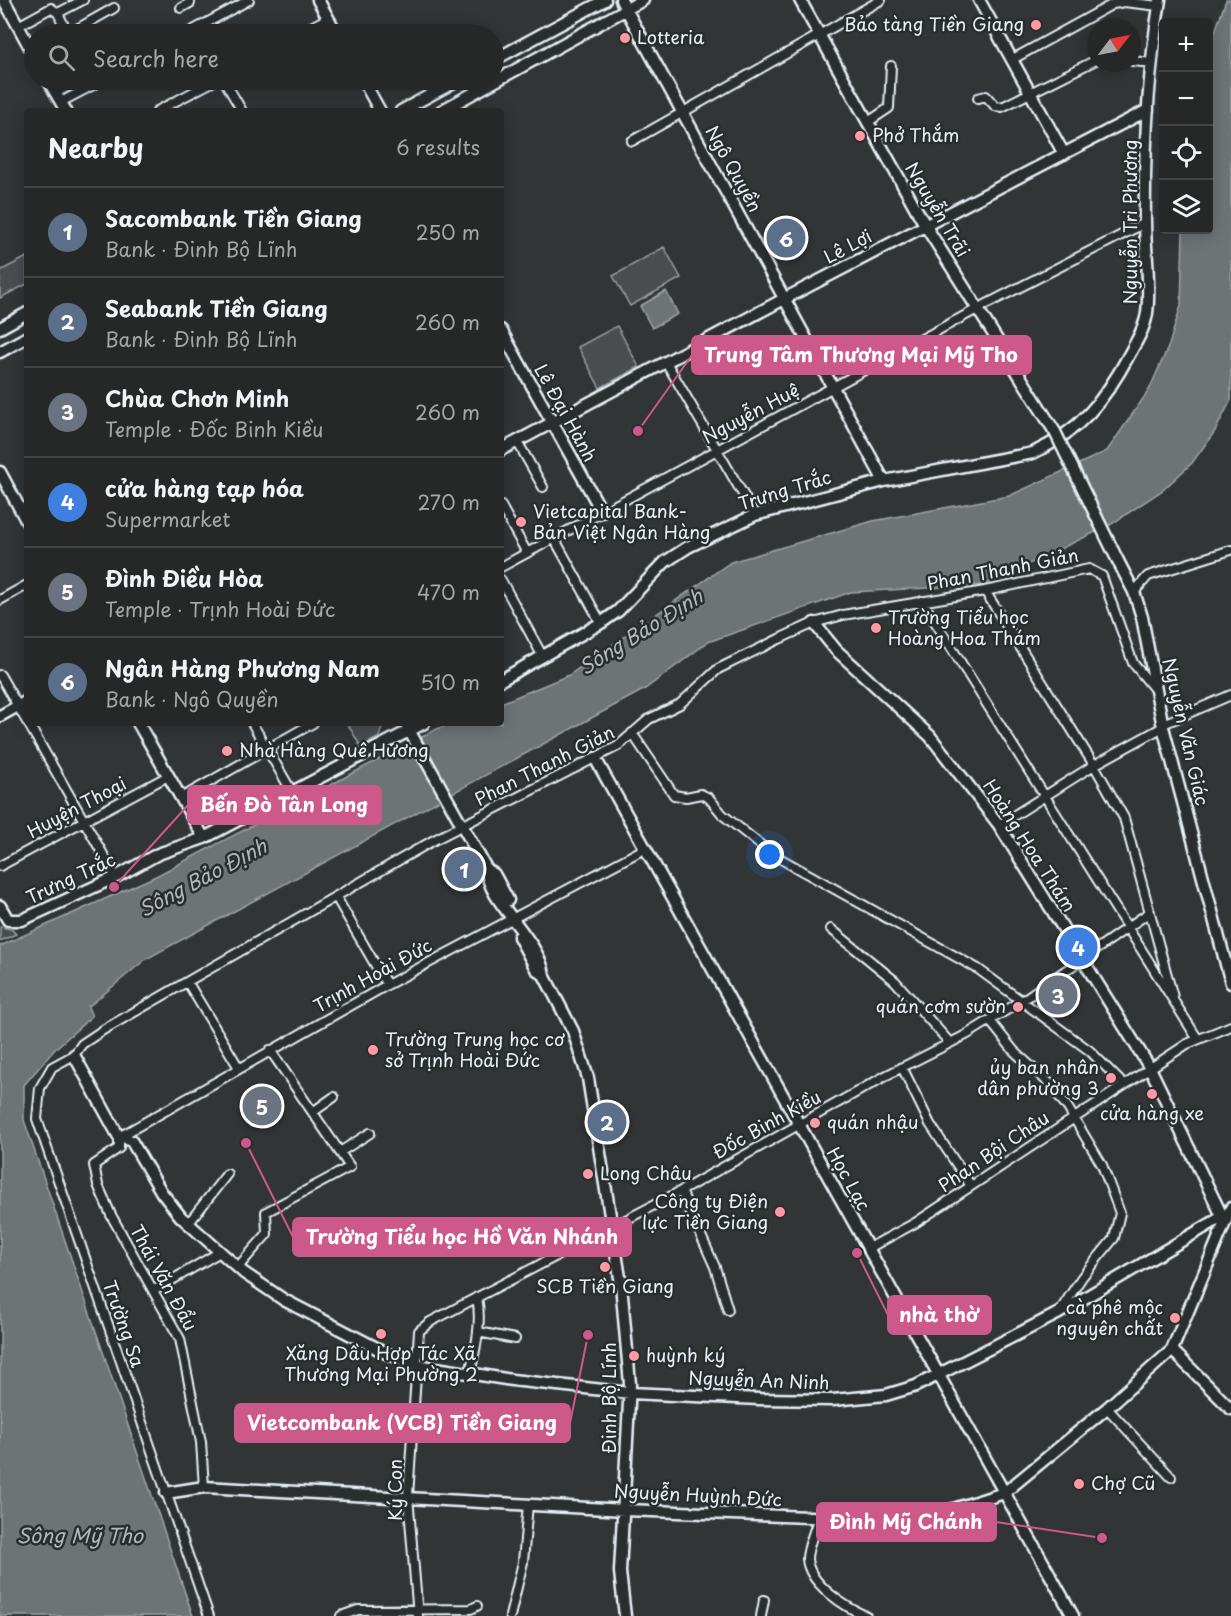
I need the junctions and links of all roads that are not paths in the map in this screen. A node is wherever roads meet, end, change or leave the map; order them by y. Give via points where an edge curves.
1 (4, 0) edge
2 (83, 0) edge
3 (249, 0) edge
4 (318, 0) edge
5 (605, 0) edge
6 (643, 0) edge
7 (800, 0) edge
8 (880, 0) edge
9 (979, 0) edge
10 (190, 3) dead end
11 (1160, 3) edge
12 (623, 5) edge
13 (114, 8) dead end
14 (181, 8) dead end
15 (58, 13) junction
16 (328, 18) junction
17 (63, 24) edge
18 (86, 24) edge
19 (211, 24) edge
20 (317, 24) edge
21 (331, 24) edge
22 (18, 26) junction
23 (1159, 27) edge
24 (819, 35) junction
25 (24, 37) edge
26 (504, 55) edge
27 (1013, 59) junction
28 (1141, 62) edge
29 (1152, 63) junction
30 (1087, 65) edge
31 (891, 66) dead end
32 (504, 74) edge
33 (71, 90) edge
34 (84, 90) edge
35 (197, 90) edge
36 (230, 90) edge
37 (368, 90) edge
38 (440, 90) edge
39 (477, 90) edge
40 (1033, 94) junction
41 (978, 98) dead end
42 (61, 102) edge
43 (163, 108) edge
44 (240, 108) edge
45 (378, 108) edge
46 (406, 108) edge
47 (446, 108) edge
48 (682, 110) junction
49 (1149, 110) junction
50 (868, 122) junction
51 (632, 141) dead end
52 (1064, 154) junction
53 (1145, 223) junction
54 (925, 225) junction
55 (784, 299) junction
56 (979, 308) junction
57 (24, 315) edge
58 (0, 328) edge
59 (504, 335) edge
60 (24, 339) edge
61 (0, 352) edge
62 (666, 362) junction
63 (832, 388) junction
64 (552, 423) junction
65 (518, 441) junction
66 (1051, 444) joint
67 (504, 448) edge
68 (718, 449) junction
69 (0, 472) edge
70 (884, 481) junction
71 (543, 487) dead end
72 (504, 511) edge
73 (602, 512) junction
74 (754, 515) junction
75 (24, 516) edge
76 (554, 538) junction
77 (1231, 549) edge
78 (527, 553) junction
79 (1118, 561) joint
80 (504, 565) edge
81 (504, 586) edge
82 (24, 587) edge
83 (985, 591) junction
84 (1134, 592) junction
85 (0, 600) edge
86 (922, 601) junction
87 (601, 623) junction
88 (814, 623) junction
89 (543, 657) junction
90 (0, 675) edge
91 (504, 678) edge
92 (1157, 692) junction
93 (1231, 694) edge
94 (22, 704) edge
95 (0, 716) edge
96 (1163, 725) junction
97 (29, 726) edge
98 (140, 726) edge
99 (254, 726) edge
100 (308, 726) edge
101 (409, 730) edge
102 (632, 733) junction
103 (267, 749) junction
104 (595, 758) junction
105 (1094, 765) junction
106 (168, 776) junction
107 (292, 792) junction
108 (1045, 796) junction
109 (181, 798) junction
110 (84, 822) junction
111 (463, 824) junction
112 (999, 825) junction
113 (204, 838) junction
114 (646, 848) junction
115 (0, 866) edge
116 (116, 877) junction
117 (336, 897) junction
118 (0, 906) edge
119 (1150, 912) junction
120 (513, 917) junction
121 (1127, 927) junction
122 (831, 929) dead end
123 (1081, 958) junction
124 (188, 983) junction
125 (1231, 983) edge
126 (387, 985) junction
127 (1023, 999) junction
128 (1175, 1004) junction
129 (990, 1020) junction
130 (1231, 1026) edge
131 (1197, 1038) junction
132 (950, 1043) junction
133 (270, 1050) junction
134 (74, 1055) junction
135 (902, 1067) junction
136 (239, 1068) junction
137 (1150, 1068) junction
138 (1124, 1085) junction
139 (334, 1097) dead end
140 (313, 1112) junction
141 (1074, 1117) junction
142 (799, 1125) junction
143 (370, 1133) dead end
144 (121, 1136) junction
145 (340, 1152) junction
146 (227, 1174) dead end
147 (971, 1186) junction
148 (681, 1191) junction
149 (1231, 1208) edge
150 (1223, 1220) junction
151 (188, 1224) junction
152 (610, 1228) junction
153 (867, 1249) junction
154 (219, 1252) junction
155 (237, 1267) junction
156 (155, 1290) junction
157 (477, 1297) junction
158 (728, 1310) dead end
159 (1059, 1313) junction
160 (478, 1332) junction
161 (514, 1339) dead end
162 (1172, 1350) junction
163 (417, 1365) junction
164 (470, 1373) junction
165 (937, 1376) junction
166 (630, 1393) junction
167 (1107, 1408) junction
168 (1231, 1409) edge
169 (1171, 1477) dead end
170 (204, 1488) junction
171 (166, 1492) junction
172 (1004, 1493) junction
173 (408, 1496) junction
174 (528, 1504) junction
175 (625, 1510) junction
176 (819, 1519) junction
177 (764, 1600) dead end
178 (477, 1606) dead end
179 (377, 1613) edge
180 (417, 1613) edge
181 (208, 1616) edge
182 (341, 1616) edge
183 (511, 1616) edge
184 (625, 1616) edge
185 (761, 1616) edge
186 (866, 1616) edge
187 (1073, 1616) edge

1 - 22 street
2 - 15 street
3 - 19 street
4 - 16 street
5 - 26 street
6 - 12 street
7 - 24 street, Nguyễn Trãi
8 - 24 street
9 - 27 street
10 - 14 street
11 - 27 street via 1113,4
12 - 32 street
12 - 48 street, Ngô Quyền
13 - 18 street
15 - 17 street
15 - 22 street via 51,8
16 - 20 street
16 - 21 street
22 - 25 street
23 - 29 street, Nguyễn Tri Phương
24 - 48 street
24 - 50 street, Nguyễn Trãi
27 - 40 street
28 - 29 street
29 - 49 street, Nguyễn Tri Phương
30 - 40 street
31 - 50 street via 889,108
33 - 42 street
34 - 42 street
35 - 43 street
36 - 44 street
37 - 45 street
38 - 46 street
39 - 47 street
40 - 41 street via 998,108 986,96
40 - 52 street
48 - 51 street
48 - 55 street, Ngô Quyền
49 - 52 street, Lê Lợi
49 - 53 street, Nguyễn Tri Phương
50 - 54 street, Nguyễn Trãi
52 - 54 street, Lê Lợi
53 - 56 street, Nguyễn Huệ
53 - 66 street, Nguyễn Tri Phương via 1147,314 1142,332 1114,383 1087,418
54 - 55 street, Lê Lợi
54 - 56 street, Nguyễn Trãi
55 - 62 street, Lê Lợi
55 - 63 street, Ngô Quyền
56 - 63 street, Nguyễn Huệ
56 - 79 street, Nguyễn Trãi, bridge via 1054,432
57 - 58 street
59 - 64 street, Lê Đại Hành
60 - 61 street
62 - 64 street, Lê Lợi
62 - 68 street
63 - 68 street, Nguyễn Huệ
63 - 70 street, Ngô Quyền
64 - 65 street, Lê Lợi
64 - 73 street, Lê Đại Hành
65 - 67 street, Lê Lợi
65 - 71 street
66 - 70 street, Trưng Trắc via 1033,453
68 - 73 street, Nguyễn Huệ
68 - 74 street
69 - 75 street
70 - 74 street, Trưng Trắc
72 - 78 street
73 - 76 street, Nguyễn Huệ
74 - 87 street, Trưng Trắc via 665,562 618,612
76 - 78 street, Nguyễn Huệ
76 - 87 street
77 - 84 street via 1148,576
78 - 80 street, Nguyễn Huệ
79 - 84 street, Nguyễn Văn Giác
81 - 89 street
82 - 85 street
83 - 86 street, Phan Thanh Giản
83 - 92 street, Phan Thanh Giản via 1089,569 1097,572 1105,582 1133,663
83 - 105 street
84 - 92 street, Nguyễn Văn Giác
86 - 88 street, Phan Thanh Giản
86 - 108 street
87 - 89 street, Trưng Trắc
88 - 102 street, Phan Thanh Giản via 718,669 680,704 649,719
88 - 112 street, Hoàng Hoa Thám via 837,650 930,736
89 - 91 street, Trưng Trắc
90 - 94 street
92 - 96 street, Nguyễn Văn Giác
93 - 96 street
94 - 95 street
96 - 105 street
96 - 125 street, Nguyễn Văn Giác
97 - 110 street
98 - 106 street
99 - 103 street
100 - 103 street
101 - 107 street, Trưng Trắc
101 - 111 street, Đinh Bộ Lĩnh
102 - 104 street, Phan Thanh Giản
102 - 127 street via 674,795 701,794 709,798 723,815 772,854 929,941
103 - 107 street
103 - 109 street
104 - 111 street, Phan Thanh Giản
104 - 114 street, Học Lạc
105 - 108 street
105 - 119 street via 1124,818
106 - 109 street
106 - 110 street, Huyện Thoại
107 - 113 street, Trưng Trắc
108 - 112 street
108 - 121 street
109 - 113 street
110 - 115 street, Huyện Thoại
110 - 116 street
111 - 117 street, Phan Thanh Giản
111 - 120 street, Đinh Bộ Lĩnh via 487,870 487,878
112 - 123 street, Hoàng Hoa Thám
113 - 116 street, Trưng Trắc via 158,854
114 - 120 street, Trịnh Hoài Đức
114 - 142 street, Học Lạc
116 - 118 street, Trưng Trắc via 22,920 8,920
117 - 124 street, Phan Thanh Giản
117 - 126 street
119 - 121 street, Đốc Binh Kiều
119 - 128 street
120 - 126 street, Trịnh Hoài Đức
120 - 152 street, Đinh Bộ Lĩnh via 536,969 544,975 573,1031 588,1078
121 - 123 street, Đốc Binh Kiều
121 - 128 street
122 - 132 street via 895,981
123 - 127 street, Đốc Binh Kiều
123 - 137 street, Hoàng Hoa Thám
124 - 134 street, Phan Thanh Giản via 103,1030 82,1044
124 - 136 street
126 - 133 street, Trịnh Hoài Đức
127 - 129 street, Đốc Binh Kiều
127 - 138 street via 1090,1051
128 - 131 street
129 - 132 street, Đốc Binh Kiều
129 - 141 street via 1014,1051 1049,1083
130 - 131 street, Phan Bội Châu
131 - 137 street, Phan Bội Châu
132 - 135 street, Đốc Binh Kiều
133 - 136 street, Trịnh Hoài Đức
133 - 140 street
134 - 144 street, Nguyễn An Ninh
134 - 171 street, Trường Sa via 52,1067 40,1088 37,1119
135 - 142 street, Đốc Binh Kiều
135 - 147 street via 930,1124
136 - 144 street, Trịnh Hoài Đức
137 - 138 street, Phan Bội Châu
137 - 150 street, Hoàng Hoa Thám
138 - 141 street, Phan Bội Châu
139 - 140 street
140 - 145 street
141 - 147 street, Phan Bội Châu
141 - 159 street via 1102,1165 1119,1213 1114,1238
142 - 148 street, Đốc Binh Kiều
142 - 153 street, Học Lạc
143 - 145 street
144 - 151 street, Nguyễn An Ninh via 132,1142 162,1193
144 - 156 street, Thái Văn Đẩu via 119,1148 98,1161 93,1170 111,1215
145 - 155 street via 350,1167 266,1212 267,1234
146 - 151 street
147 - 153 street, Phan Bội Châu
148 - 152 street, Đốc Binh Kiều
148 - 158 street via 715,1267
149 - 150 street
150 - 159 street, Nguyễn An Ninh
150 - 162 street
151 - 154 street, Nguyễn An Ninh
152 - 157 street, Đốc Binh Kiều
152 - 166 street, Đinh Bộ Lĩnh via 621,1284
153 - 165 street, Học Lạc
154 - 155 street, Nguyễn An Ninh
154 - 156 street
155 - 163 street, Nguyễn An Ninh via 284,1300
156 - 170 street, Thái Văn Đẩu via 186,1358 201,1442
157 - 160 street
157 - 163 street, Đốc Binh Kiều via 419,1331
159 - 165 street, Nguyễn An Ninh
160 - 161 street
160 - 164 street
162 - 167 street, Nguyễn Huỳnh Đức
162 - 168 street
163 - 164 street, Nguyễn An Ninh
163 - 173 street, Ký Con
164 - 166 street, Nguyễn An Ninh
165 - 166 street, Nguyễn An Ninh via 886,1395 833,1400
165 - 172 street, Học Lạc
166 - 175 street, Đinh Bộ Lĩnh
167 - 169 street
167 - 172 street, Nguyễn Huỳnh Đức
170 - 171 street, Nguyễn Huỳnh Đức
170 - 173 street, Nguyễn Huỳnh Đức
171 - 181 street, Trường Sa
172 - 176 street, Nguyễn Huỳnh Đức via 916,1521
172 - 187 street, Học Lạc
173 - 174 street, Nguyễn Huỳnh Đức
173 - 180 street, Ký Con
174 - 175 street, Nguyễn Huỳnh Đức
174 - 183 street via 523,1562
175 - 176 street, Nguyễn Huỳnh Đức
175 - 184 street, Đinh Bộ Lĩnh via 620,1572
176 - 186 street via 807,1557 812,1572 822,1585
177 - 185 street
178 - 180 street
179 - 180 street
179 - 182 street via 357,1610

